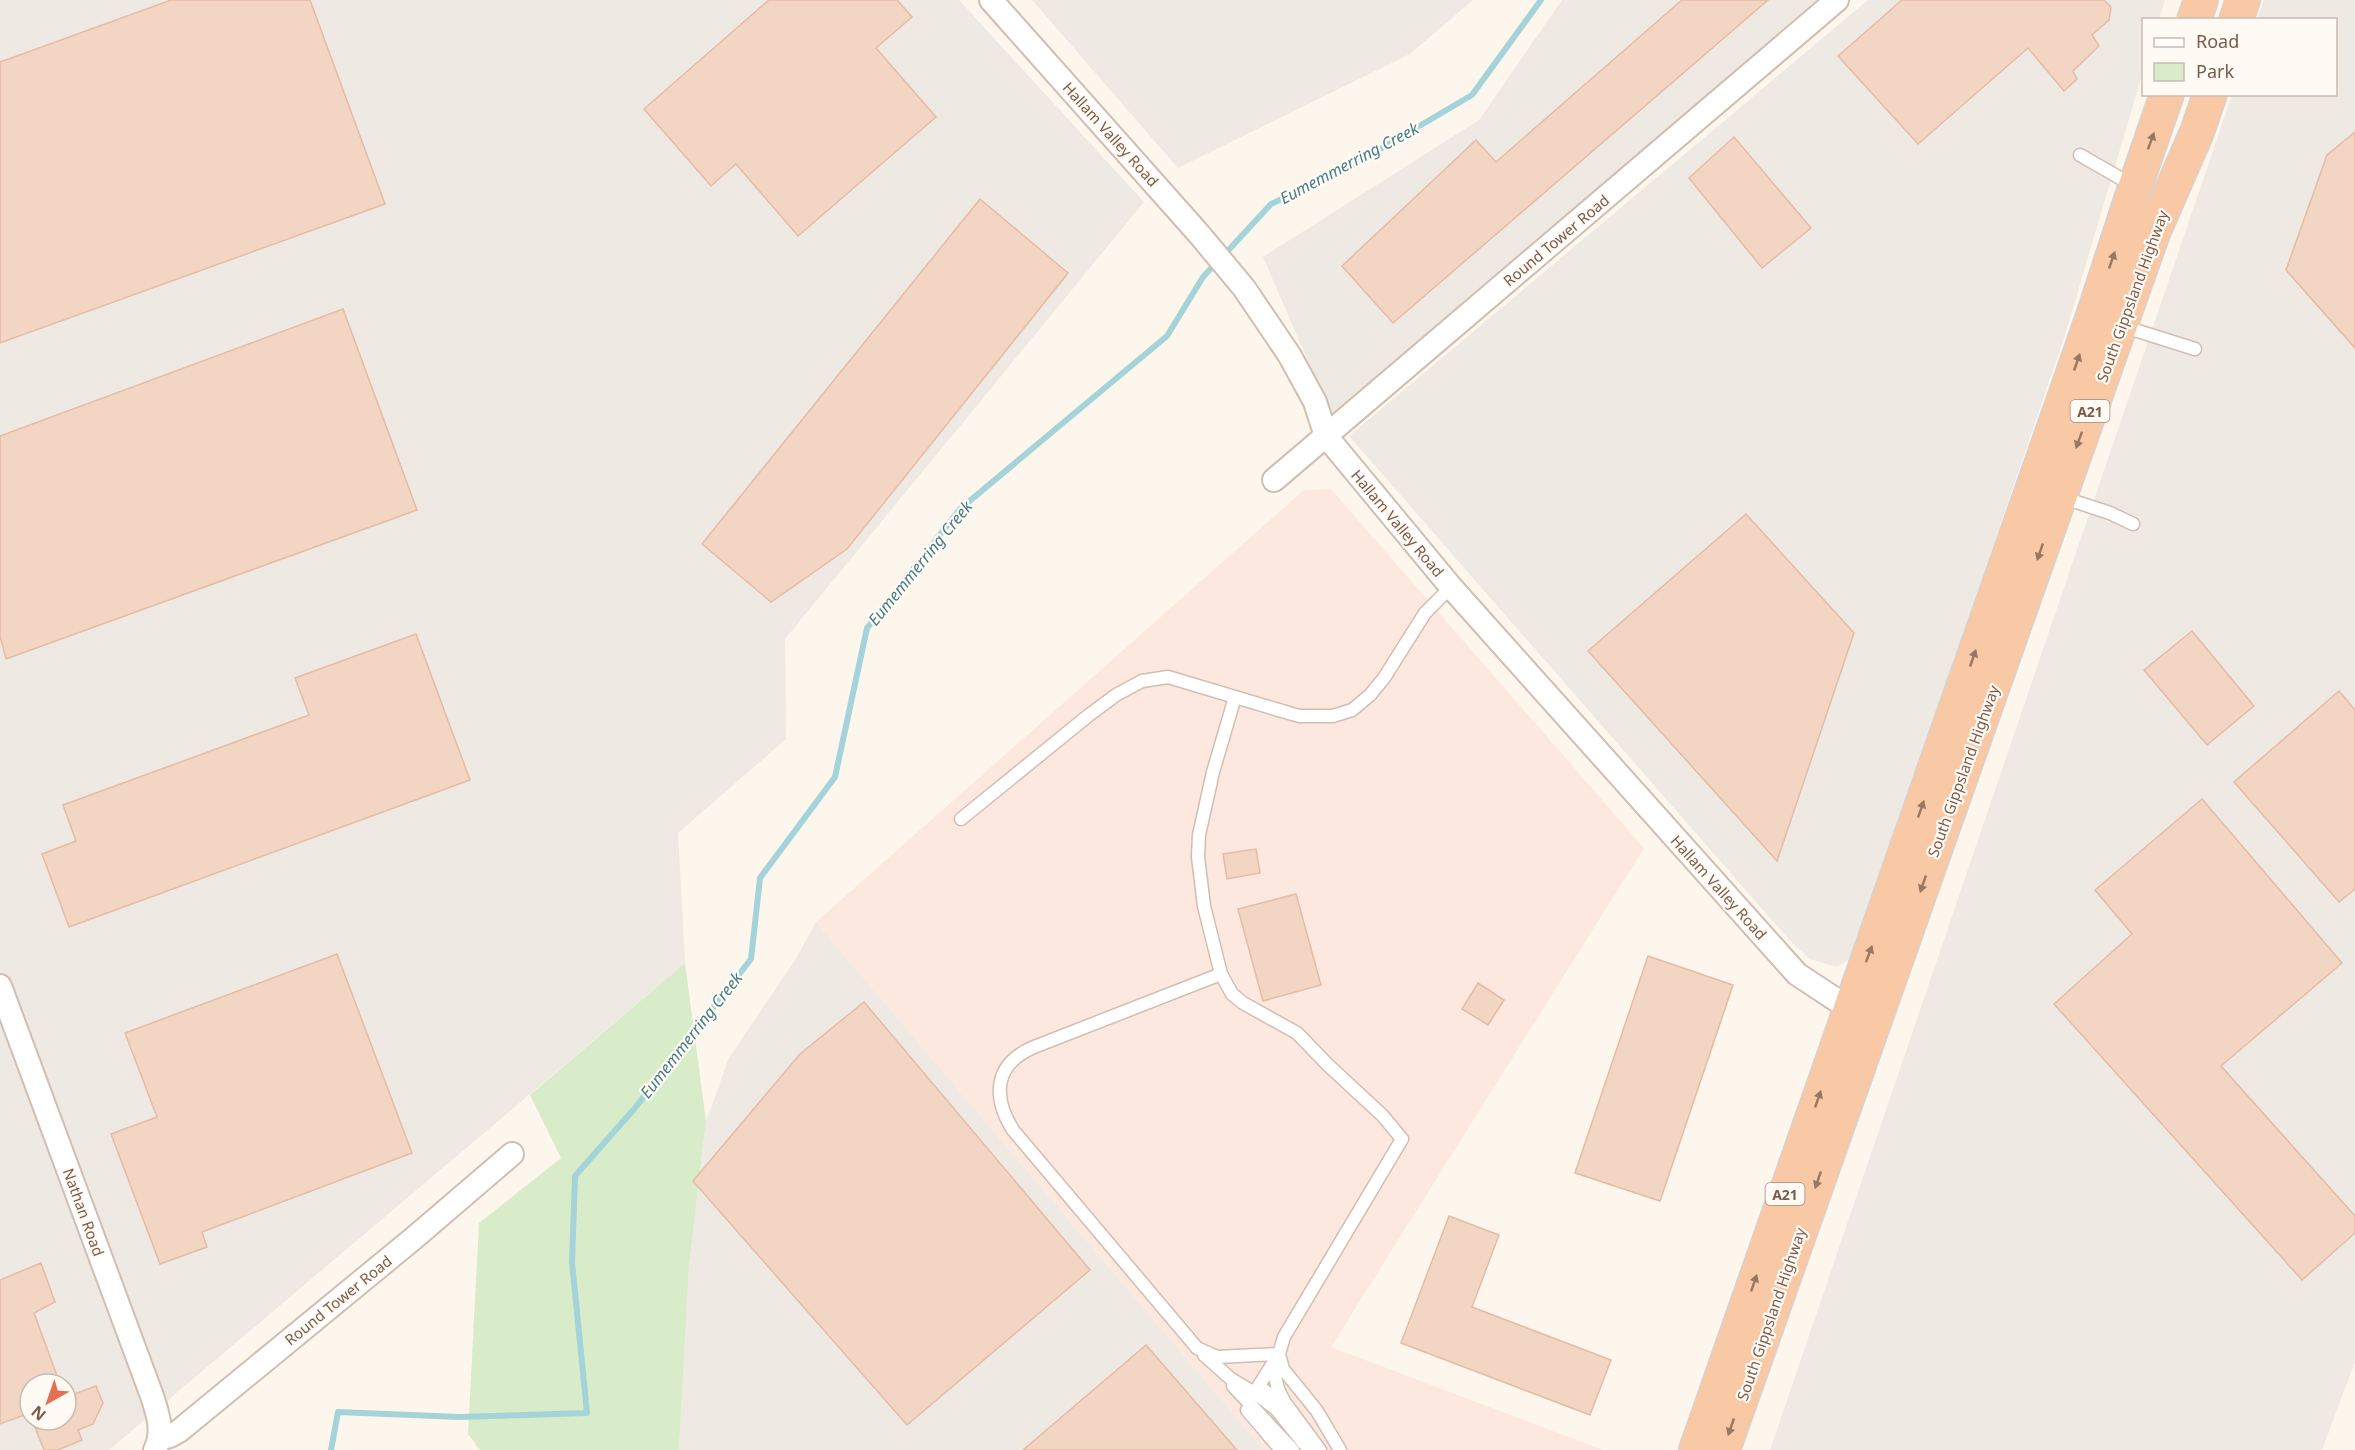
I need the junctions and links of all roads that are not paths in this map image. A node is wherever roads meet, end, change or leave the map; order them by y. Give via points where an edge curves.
1 (991, 0) edge
2 (1837, 0) edge
3 (2201, 0) edge
4 (2243, 0) edge
5 (2195, 18) edge
6 (2237, 18) edge
7 (2167, 96) edge
8 (2209, 96) edge
9 (2080, 155) dead end
10 (2134, 187) junction
11 (2168, 197) junction
12 (2107, 321) junction
13 (2195, 349) dead end
14 (1326, 436) junction
15 (1274, 480) dead end
16 (2046, 490) junction
17 (2133, 524) dead end
18 (1451, 587) junction
19 (1235, 697) junction
20 (961, 819) dead end
21 (1221, 974) junction
22 (0, 986) edge
23 (1870, 1007) junction
24 (512, 1154) dead end
25 (1197, 1348) junction
26 (1279, 1354) junction
27 (1261, 1391) junction
28 (1281, 1407) junction
29 (1255, 1408) junction
30 (1262, 1421) junction
31 (157, 1444) edge
32 (1706, 1449) edge
33 (1281, 1450) edge
34 (1293, 1450) edge
35 (1309, 1450) edge
36 (1320, 1450) edge
37 (1340, 1450) edge

1 - 14 street, Hallam Valley Road via 1244,288 1290,356 1315,402
2 - 14 street, Round Tower Road
3 - 5 highway
4 - 6 highway
10 -> 7 highway, South Gippsland Highway / A21
8 - 11 highway, South Gippsland Highway / A21
9 - 10 lane
10 - 11 highway
12 -> 10 highway, South Gippsland Highway / A21
11 - 12 highway, South Gippsland Highway / A21
12 - 13 lane
12 - 16 highway, South Gippsland Highway / A21
14 - 15 street, Round Tower Road
14 - 18 street, Hallam Valley Road
16 - 17 lane
16 - 23 highway, South Gippsland Highway / A21
18 - 19 lane via 1425,612 1370,696 1352,710 1333,716 1306,717
18 - 23 street, Hallam Valley Road via 1797,974
19 - 20 lane via 1168,677 1142,681 1089,715
19 - 21 lane via 1198,846 1204,906
21 - 25 lane via 1028,1050 1007,1066 1000,1088 1000,1103 1013,1130
21 - 26 lane via 1243,1004 1297,1033 1402,1138 1284,1337
22 - 31 street, Nathan Road via 152,1396 159,1420
23 - 32 highway, South Gippsland Highway / A21
24 - 31 street, Round Tower Road via 179,1431
25 - 26 lane via 1217,1357
25 - 27 lane via 1231,1379
25 - 29 lane
25 - 30 lane
26 - 27 lane
26 - 28 lane via 1275,1379
26 - 37 lane via 1283,1369 1317,1411
27 - 28 lane
27 - 29 lane
27 - 30 lane
28 - 35 lane
28 - 36 lane
29 - 30 lane
30 - 33 lane
30 - 34 lane

